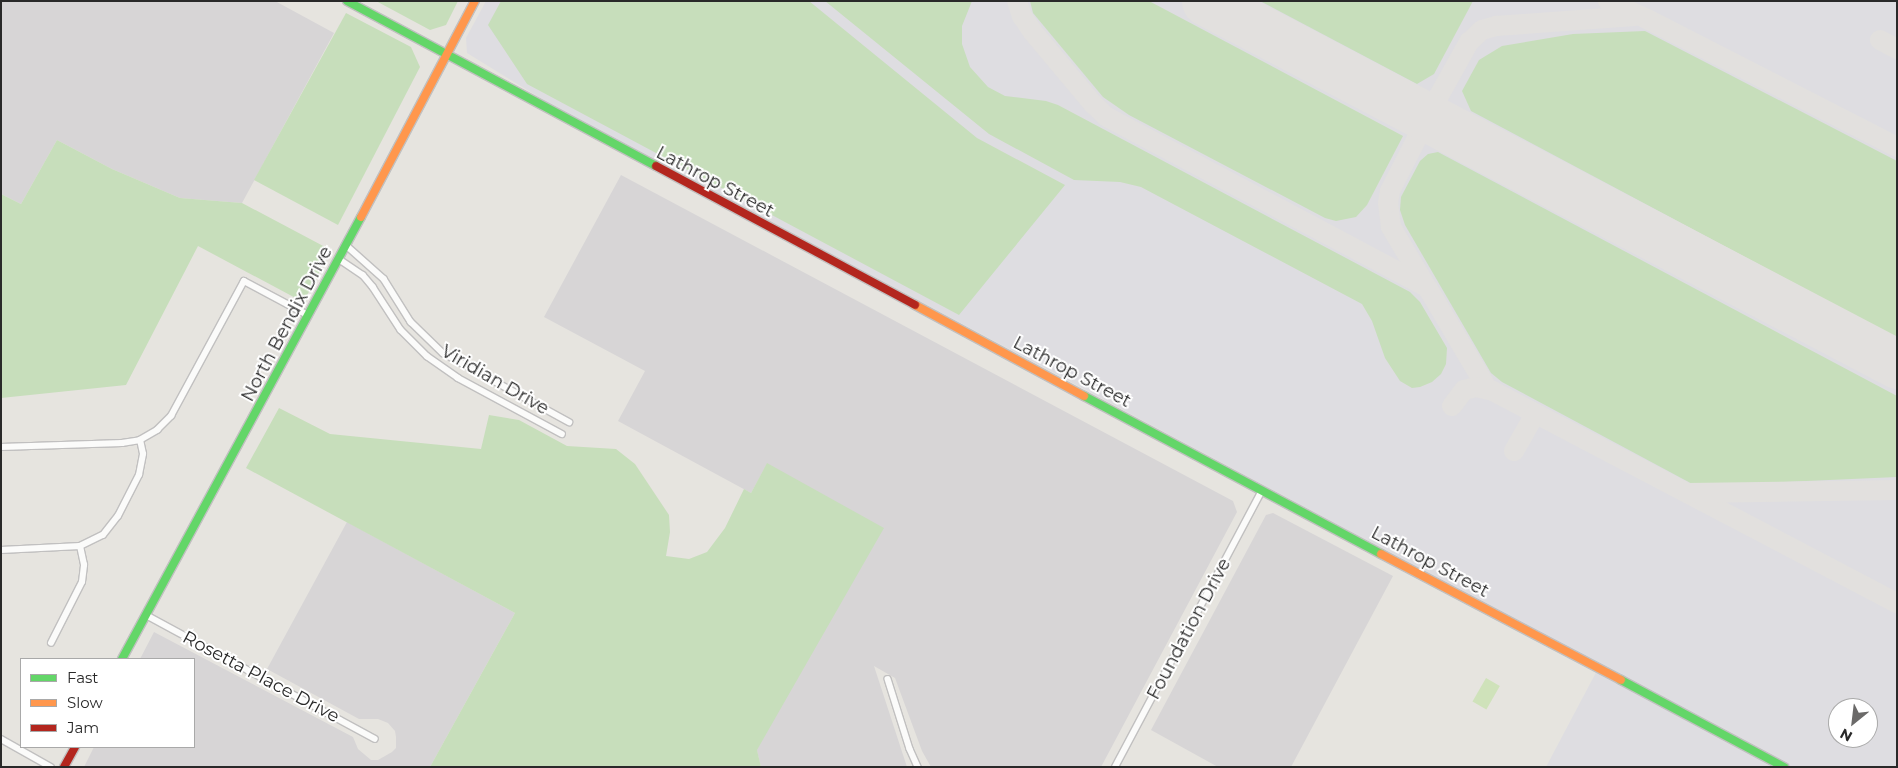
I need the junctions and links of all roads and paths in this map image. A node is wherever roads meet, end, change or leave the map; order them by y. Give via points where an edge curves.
1 (347, 1) edge
2 (474, 1) edge
3 (446, 54) junction
4 (346, 245) junction
5 (339, 259) junction
6 (308, 315) junction
7 (568, 422) dead end
8 (562, 434) dead end
9 (140, 440) junction
10 (1, 447) edge
11 (1262, 491) junction
12 (80, 546) junction
13 (1, 550) edge
14 (146, 615) junction
15 (51, 643) dead end
16 (123, 658) edge
17 (888, 679) dead end
18 (1, 739) edge
19 (376, 739) dead end
20 (74, 748) edge
21 (51, 767) edge
22 (64, 767) edge
23 (918, 767) edge
24 (1116, 767) edge
25 (1784, 767) edge

1 - 3 street, Lathrop Street
2 - 3 street, North Bendix Drive
3 - 4 street, North Bendix Drive
3 - 11 street, Lathrop Street
4 - 5 street, North Bendix Drive
4 - 7 street, Viridian Drive via 378,272 411,322 443,353
5 - 6 street, North Bendix Drive
5 - 8 street, Viridian Drive via 363,275 401,330 427,356 458,378
6 - 9 street via 244,281 171,416
6 - 14 street, North Bendix Drive
9 - 10 street
9 - 12 street via 142,468 118,516 103,535
11 - 24 street, Foundation Drive
11 - 25 street, Lathrop Street
12 - 13 street
12 - 15 street via 84,570 82,582
14 - 16 street, North Bendix Drive
14 - 19 street, Rosetta Place Drive
17 - 23 street
18 - 21 street
20 - 22 street

